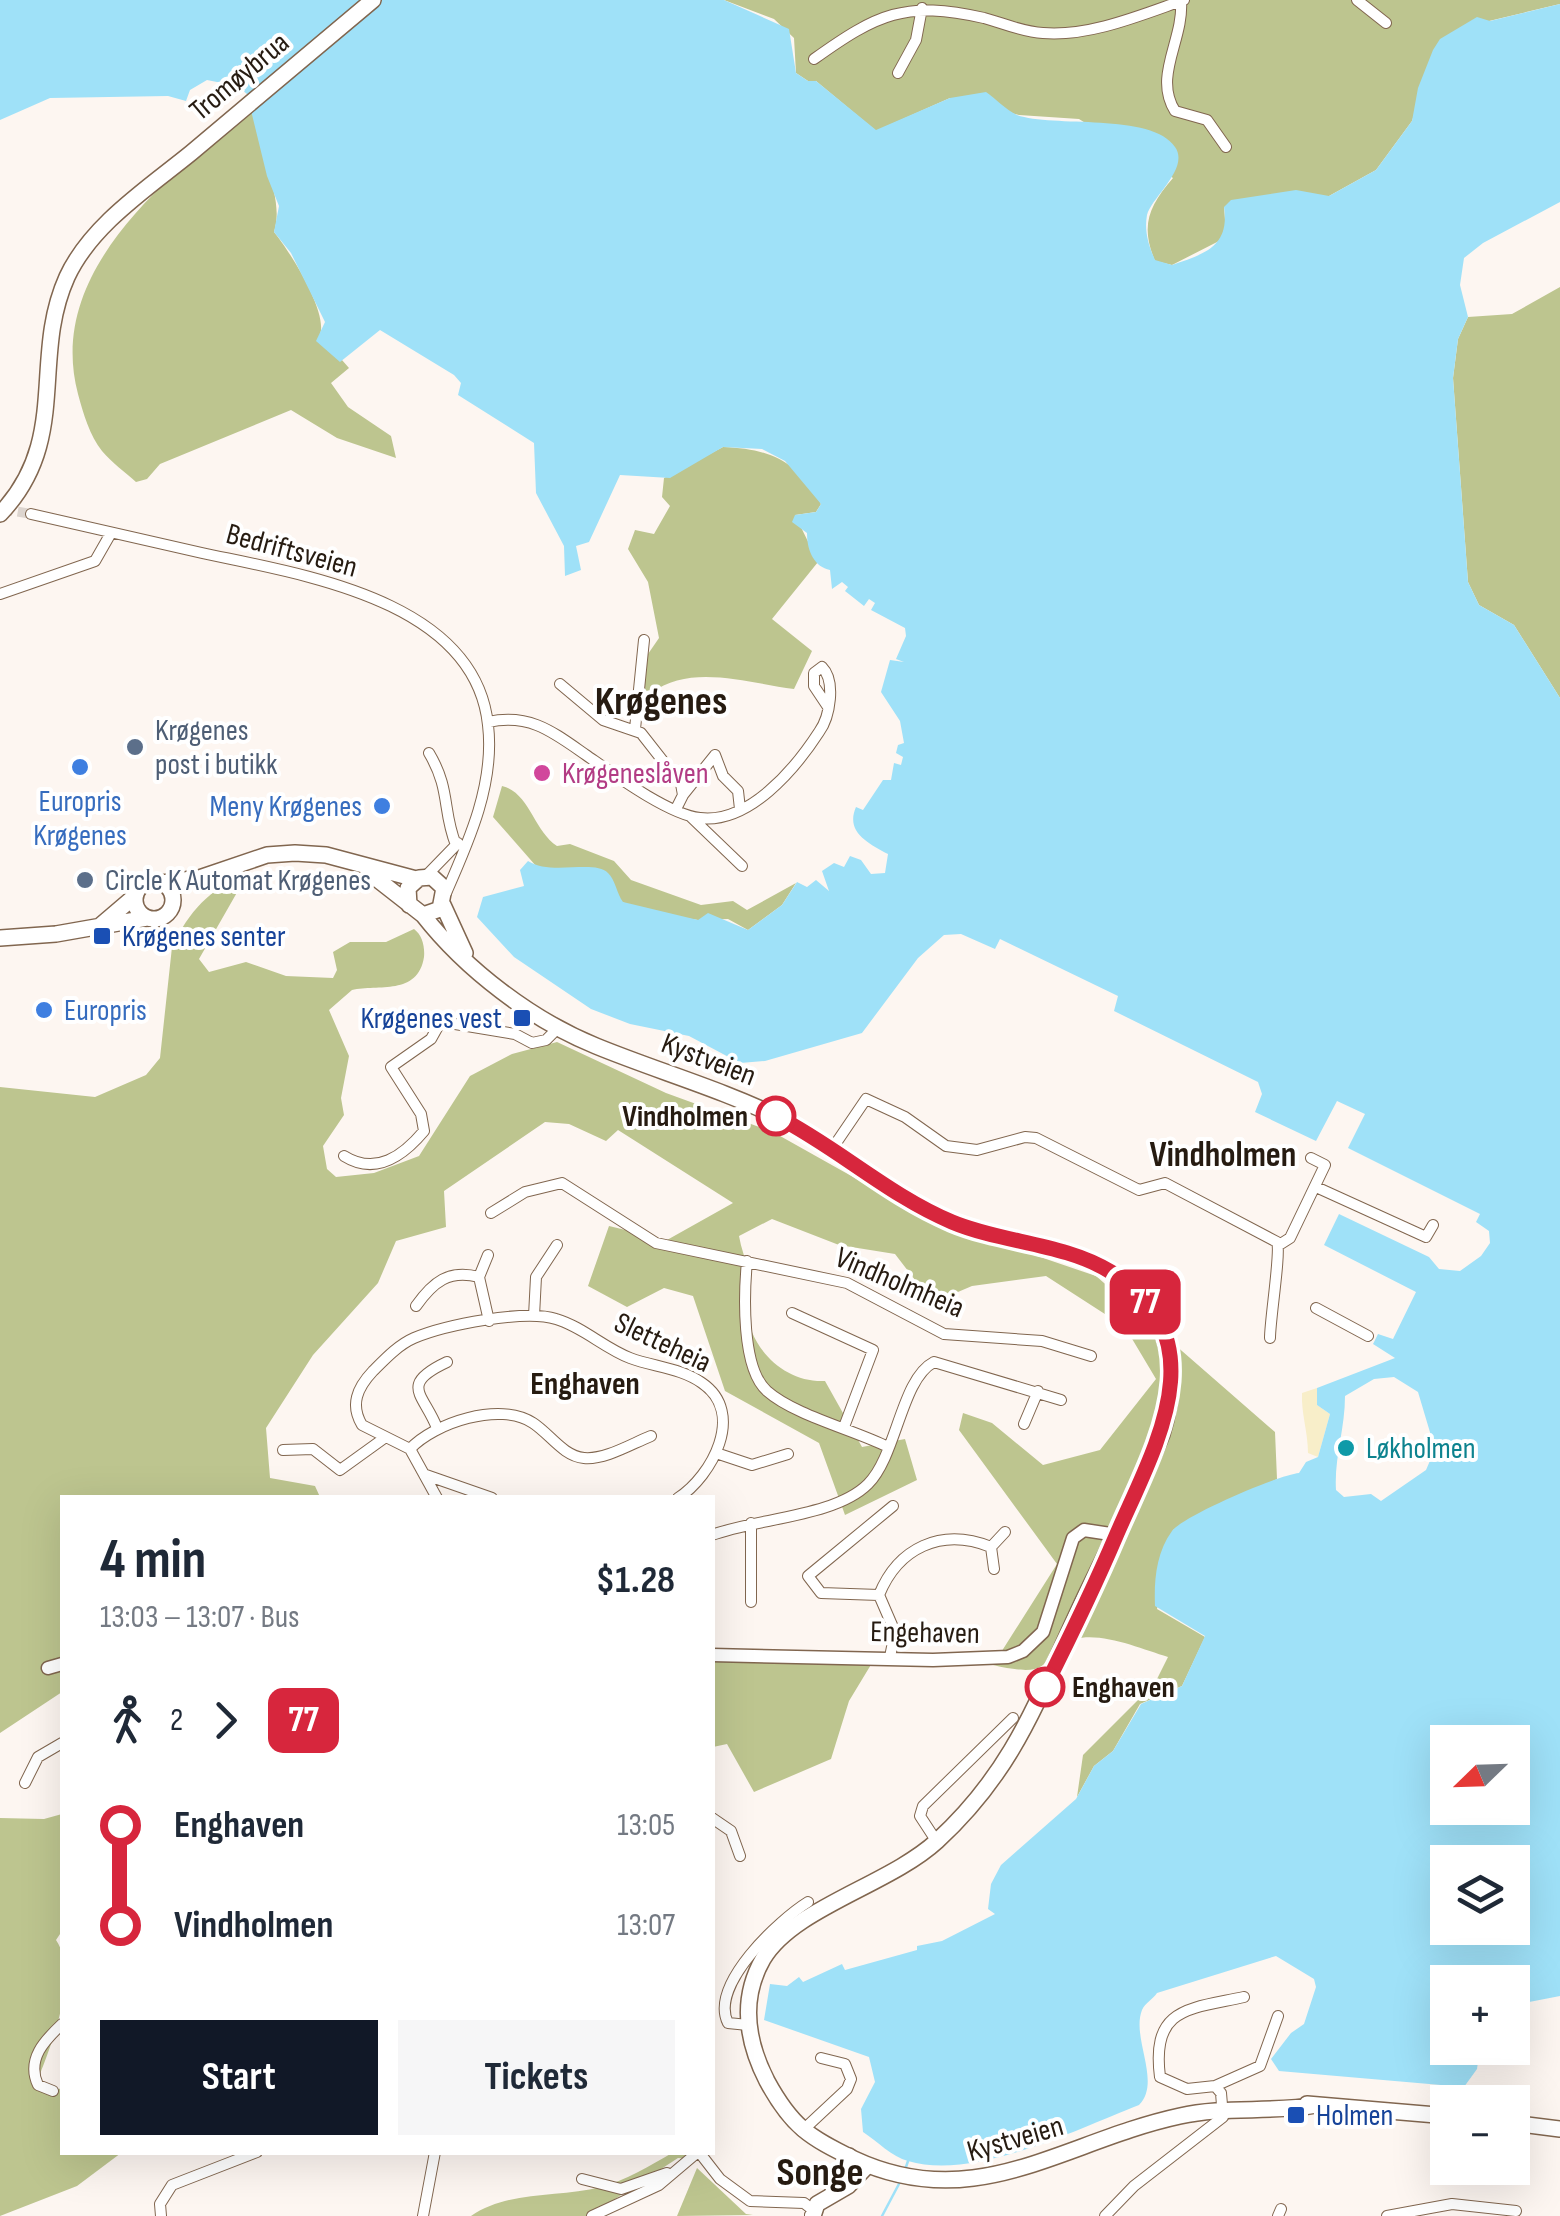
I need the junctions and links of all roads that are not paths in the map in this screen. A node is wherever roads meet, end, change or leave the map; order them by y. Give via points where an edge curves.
1 (372, 0) edge
2 (1357, 0) edge
3 (1183, 1) edge
4 (922, 8) junction
5 (1386, 23) dead end
6 (814, 59) dead end
7 (898, 72) dead end
8 (1226, 147) dead end
9 (0, 514) edge
10 (31, 514) tunnel mouth
11 (111, 533) junction
12 (0, 594) edge
13 (644, 640) dead end
14 (560, 684) dead end
15 (828, 708) dead end
16 (488, 722) junction
17 (635, 729) junction
18 (429, 753) dead end
19 (683, 795) junction
20 (676, 809) junction
21 (740, 809) junction
22 (476, 812) junction
23 (690, 816) junction
24 (456, 845) junction
25 (742, 866) dead end
26 (365, 869) junction
27 (224, 870) junction
28 (421, 878) junction
29 (162, 883) junction
30 (135, 896) junction
31 (444, 899) junction
32 (173, 904) junction
33 (408, 905) junction
34 (423, 915) junction
35 (147, 918) junction
36 (101, 925) junction
37 (0, 938) edge
38 (469, 961) junction
39 (407, 1016) dead end
40 (441, 1022) junction
41 (558, 1028) junction
42 (832, 1149) junction
43 (344, 1156) dead end
44 (1311, 1158) dead end
45 (1316, 1186) junction
46 (491, 1214) dead end
47 (1433, 1225) dead end
48 (557, 1245) dead end
49 (1279, 1245) junction
50 (488, 1255) dead end
51 (748, 1261) junction
52 (479, 1276) junction
53 (416, 1306) dead end
54 (1316, 1308) dead end
55 (792, 1314) dead end
56 (534, 1316) junction
57 (488, 1321) junction
58 (1368, 1336) dead end
59 (1270, 1338) dead end
60 (1091, 1356) dead end
61 (446, 1362) dead end
62 (1038, 1391) junction
63 (1061, 1400) dead end
64 (1024, 1424) dead end
65 (844, 1426) junction
66 (437, 1428) junction
67 (650, 1436) dead end
68 (383, 1439) junction
69 (888, 1448) junction
70 (410, 1449) junction
71 (283, 1450) dead end
72 (716, 1453) junction
73 (788, 1454) dead end
74 (426, 1475) junction
75 (436, 1495) edge
76 (483, 1495) edge
77 (682, 1495) edge
78 (893, 1506) dead end
79 (751, 1523) junction
80 (1006, 1532) dead end
81 (715, 1534) edge
82 (1116, 1535) junction
83 (990, 1546) junction
84 (994, 1569) dead end
85 (879, 1595) junction
86 (752, 1602) dead end
87 (715, 1655) edge
88 (890, 1658) junction
89 (1019, 1723) junction
90 (60, 1745) edge
91 (25, 1783) dead end
92 (715, 1820) edge
93 (936, 1842) junction
94 (740, 1856) dead end
95 (808, 1902) dead end
96 (1244, 1997) dead end
97 (1278, 2016) dead end
98 (748, 2025) junction
99 (60, 2026) edge
100 (821, 2058) dead end
101 (1216, 2086) junction
102 (54, 2091) dead end
103 (1223, 2108) junction
104 (1430, 2114) edge
105 (1530, 2126) edge
106 (804, 2127) junction
107 (1560, 2129) edge
108 (250, 2155) edge
109 (434, 2155) edge
110 (695, 2155) edge
111 (700, 2155) edge
112 (848, 2156) junction
113 (867, 2166) junction
114 (678, 2170) junction
115 (582, 2178) dead end
116 (832, 2195) junction
117 (1516, 2211) dead end
118 (812, 2214) edge
119 (161, 2216) edge
120 (423, 2216) edge
121 (592, 2216) edge
122 (1105, 2216) edge
123 (1386, 2216) edge

1 - 9 main road, Tromøybrua via 92,240 68,275 54,320 42,443
2 - 5 street
3 - 4 street via 1047,34
3 - 8 street via 1168,97 1175,111 1207,120
4 - 6 street via 879,16
4 - 7 street via 916,40
10 - 11 street, Bedriftsveien
11 - 12 street via 95,562
11 - 16 street, Bedriftsveien via 329,581 407,614 466,667
13 - 17 street
14 - 17 street via 603,720
15 - 21 street via 826,722 792,768
16 - 20 street via 531,720
16 - 22 street, Bedriftsveien via 490,761
17 - 19 street via 678,778
18 - 24 street via 448,794 446,824
19 - 20 street
19 - 21 street via 715,755 738,791
20 - 23 street
21 - 23 street via 724,818
22 - 24 street, Bedriftsveien
22 - 31 street, Bedriftsveien
23 - 25 street
24 - 28 street, Bedriftsveien
26 - 27 main road via 295,852
26 - 28 main road
26 - 33 main road
27 - 29 main road
27 - 32 main road
28 - 31 main road via 437,880
28 - 33 main road via 408,888
29 - 30 main road via 147,882
29 - 32 main road
30 - 35 main road
30 - 36 main road
31 - 34 main road via 437,912
31 - 38 main road, Kystveien
32 - 35 main road via 161,918
33 - 34 main road
34 - 38 main road, Kystveien
35 - 36 main road
36 - 37 main road
38 - 41 main road, Kystveien
39 - 40 street, Kystveien
40 - 41 street, Kystveien via 532,1043
40 - 43 street via 431,1039 391,1067 425,1122 422,1134 384,1162 365,1166
41 - 42 main road, Kystveien via 750,1104
42 - 49 street via 866,1099 962,1151 1025,1137 1139,1190 1165,1183
42 - 82 main road, Kystveien via 952,1222 1103,1267 1154,1314 1171,1360 1171,1400
44 - 45 street via 1325,1165
45 - 47 street via 1426,1237
45 - 49 street via 1290,1238
46 - 51 street, Vindholmheia via 525,1192 562,1183 656,1243
48 - 56 street via 536,1276
49 - 59 street
50 - 52 street
51 - 60 street, Vindholmheia via 847,1282 944,1334 1042,1341
51 - 65 street via 746,1316 758,1380 779,1399
52 - 53 street via 440,1280
52 - 57 street
54 - 58 street
55 - 65 street via 873,1350
56 - 57 street, Sletteheia
56 - 72 street, Sletteheia via 570,1324 617,1352 704,1384 723,1422
57 - 68 street, Sletteheia via 417,1337 371,1373 354,1408 362,1425
61 - 66 street via 419,1382 420,1400
62 - 63 street
62 - 64 street
62 - 69 street, Vindholmheia via 934,1362 920,1374
65 - 69 street
66 - 67 street via 518,1416 584,1458
66 - 70 street
68 - 70 street
68 - 71 street via 340,1470 313,1449
69 - 79 street, Vindholmheia via 874,1477 855,1494
70 - 74 street
72 - 73 street via 752,1465
72 - 77 street
74 - 75 street
74 - 76 street
78 - 85 street via 808,1576 821,1593
79 - 81 street, Vindholmheia
79 - 86 street
80 - 83 street
82 - 88 street, Engehaven via 1084,1530 1073,1538 1047,1624 1023,1651 994,1659
82 - 89 main road, Kystveien
83 - 84 street
83 - 85 street via 927,1543 900,1559
85 - 88 street via 894,1632
87 - 88 street, Engehaven
89 - 93 main road, Kystveien via 974,1802
89 - 93 street, Kystveien via 923,1806 920,1816
90 - 91 street via 38,1757
92 - 94 street via 730,1832
93 - 98 main road, Kystveien via 897,1872 781,1937 755,1977
95 - 98 street, Kystveien via 764,1936 727,1996 728,2023
96 - 101 street via 1182,2012 1162,2028 1162,2080 1186,2089
97 - 101 street via 1260,2066
98 - 106 main road, Kystveien via 776,2094
99 - 102 street via 42,2044 33,2069 38,2085
100 - 106 street via 846,2064 851,2079
101 - 103 street
103 - 104 main road, Kystveien via 1316,2105
103 - 113 main road, Kystveien via 1120,2133 998,2176 912,2180
103 - 122 street
105 - 107 main road
106 - 112 main road, Kystveien
108 - 119 street via 172,2185
109 - 120 street
110 - 114 street
111 - 118 street via 750,2201 794,2201
112 - 113 main road, Kystveien
112 - 116 main road
113 - 116 main road
114 - 115 street via 630,2188
114 - 121 street via 640,2196
116 - 118 main road
117 - 123 street via 1452,2204

